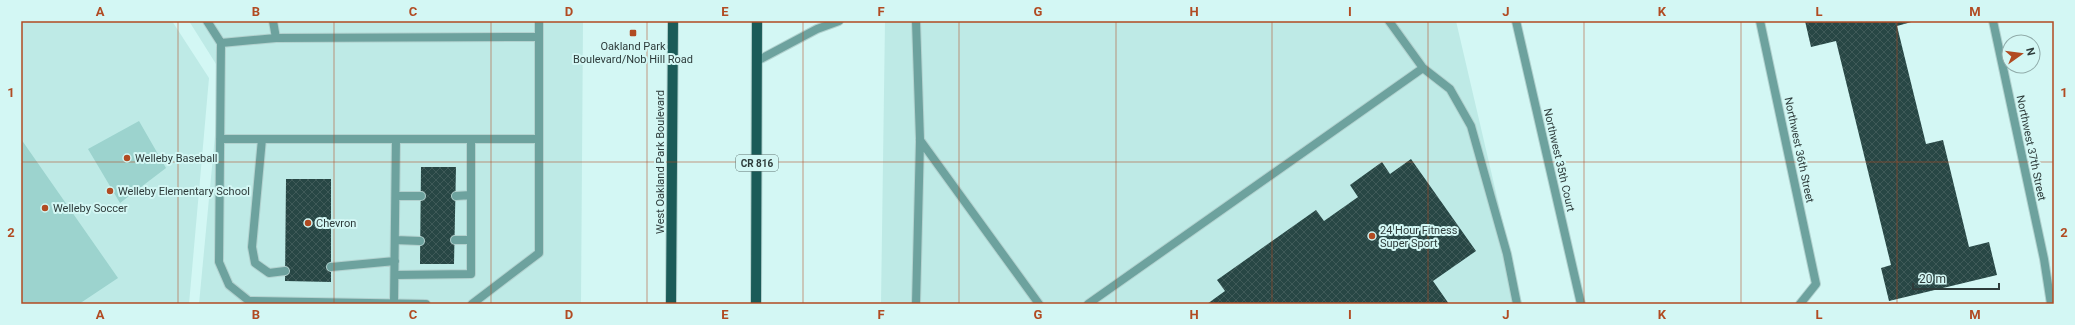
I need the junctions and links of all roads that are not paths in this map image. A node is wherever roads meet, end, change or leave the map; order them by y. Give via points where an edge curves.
1 (207, 21) edge
2 (273, 21) edge
3 (539, 21) edge
4 (673, 21) edge
5 (757, 21) edge
6 (839, 21) edge
7 (916, 21) edge
8 (1390, 21) edge
9 (1516, 21) edge
10 (1760, 21) edge
11 (1993, 21) edge
12 (539, 37) junction
13 (276, 38) junction
14 (222, 43) junction
15 (757, 61) junction
16 (1423, 68) junction
17 (220, 139) junction
18 (262, 139) junction
19 (396, 139) junction
20 (539, 139) junction
21 (471, 140) junction
22 (920, 140) junction
23 (471, 195) junction
24 (396, 196) junction
25 (421, 196) dead end
26 (456, 196) dead end
27 (396, 240) junction
28 (455, 240) dead end
29 (471, 240) junction
30 (420, 241) dead end
31 (395, 261) junction
32 (331, 267) dead end
33 (285, 271) dead end
34 (395, 275) junction
35 (345, 303) edge
36 (394, 303) edge
37 (426, 304) edge
38 (472, 304) edge
39 (671, 304) edge
40 (756, 304) edge
41 (916, 304) edge
42 (1039, 304) edge
43 (1088, 304) edge
44 (1517, 304) edge
45 (1581, 304) edge
46 (1800, 304) edge
47 (2051, 304) edge

1 - 14 street
2 - 13 street
3 - 12 street
4 - 39 main road, West Oakland Park Boulevard
5 - 15 main road, CR 816
6 - 15 street via 817,29
7 - 22 street
8 - 16 street
9 - 45 street, Northwest 35th Court
10 - 46 street, Northwest 36th Street via 1816,284
11 - 47 street, Northwest 37th Street via 2044,259
12 - 13 street
12 - 20 street
13 - 14 street
14 - 17 street
15 - 40 main road, CR 816
16 - 43 street
16 - 44 street via 1450,89 1471,126 1507,254
17 - 18 street
17 - 35 street via 219,262 229,285 249,301
18 - 19 street
18 - 33 street via 252,247 255,263 269,273
19 - 21 street
19 - 24 street
20 - 21 street
20 - 38 street via 539,254
21 - 23 street
22 - 41 street
22 - 42 street
23 - 26 street
23 - 29 street
24 - 25 street
24 - 27 street
27 - 30 street
27 - 31 street
28 - 29 street
29 - 34 street via 471,274
31 - 32 street
31 - 34 street
34 - 36 street
35 - 36 street
36 - 37 street

